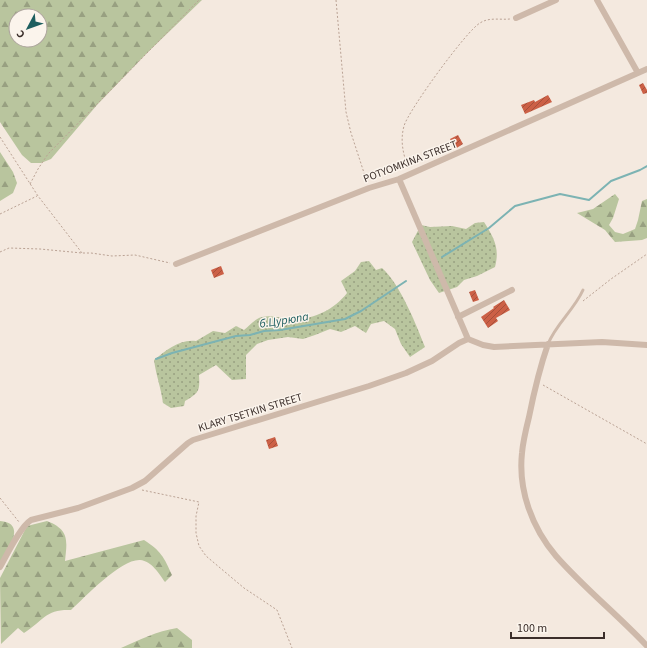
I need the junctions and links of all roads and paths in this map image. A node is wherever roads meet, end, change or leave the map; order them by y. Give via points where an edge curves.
1 (199, 0) edge
2 (336, 0) edge
3 (556, 0) edge
4 (597, 0) edge
5 (516, 18) joint
6 (647, 69) edge
7 (638, 73) junction
8 (0, 137) edge
9 (411, 174) junction
10 (399, 178) junction
11 (30, 184) junction
12 (369, 188) junction
13 (38, 196) junction
14 (0, 214) edge
15 (0, 252) edge
16 (82, 253) junction
17 (647, 254) edge
18 (176, 264) joint
19 (512, 290) dead end
20 (583, 290) dead end
21 (576, 304) junction
22 (458, 317) junction
23 (468, 339) junction
24 (548, 344) junction
25 (647, 345) edge
26 (537, 382) junction
27 (647, 444) edge
28 (134, 487) junction
29 (0, 498) edge
30 (23, 527) junction
31 (0, 567) edge
32 (647, 646) edge
33 (292, 648) edge

1 - 11 path via 48,154
2 - 12 path via 346,112
3 - 5 street
4 - 7 street
5 - 9 path via 484,20 478,24 466,36 409,114 404,124 401,146
6 - 7 street, POTYOMKINA STREET
7 - 9 street, POTYOMKINA STREET
8 - 11 path
9 - 10 street, POTYOMKINA STREET
10 - 12 street, POTYOMKINA STREET
10 - 22 street
11 - 13 path
12 - 18 street, POTYOMKINA STREET
13 - 14 path
13 - 16 path
15 - 16 path via 9,248
16 - 18 path via 135,255
17 - 21 path
19 - 22 street
20 - 21 lane
21 - 24 lane via 554,330
22 - 23 street
23 - 24 street via 494,347
23 - 28 street, KLARY TSETKIN STREET via 432,361 399,376 193,440 150,477
24 - 25 street via 602,342
24 - 26 street
26 - 27 path
26 - 32 street via 521,465 523,490 532,518 556,556
28 - 30 street, KLARY TSETKIN STREET via 91,503 31,520
28 - 33 path via 199,502 196,516 198,546 244,588 277,610
29 - 30 path
30 - 31 street

